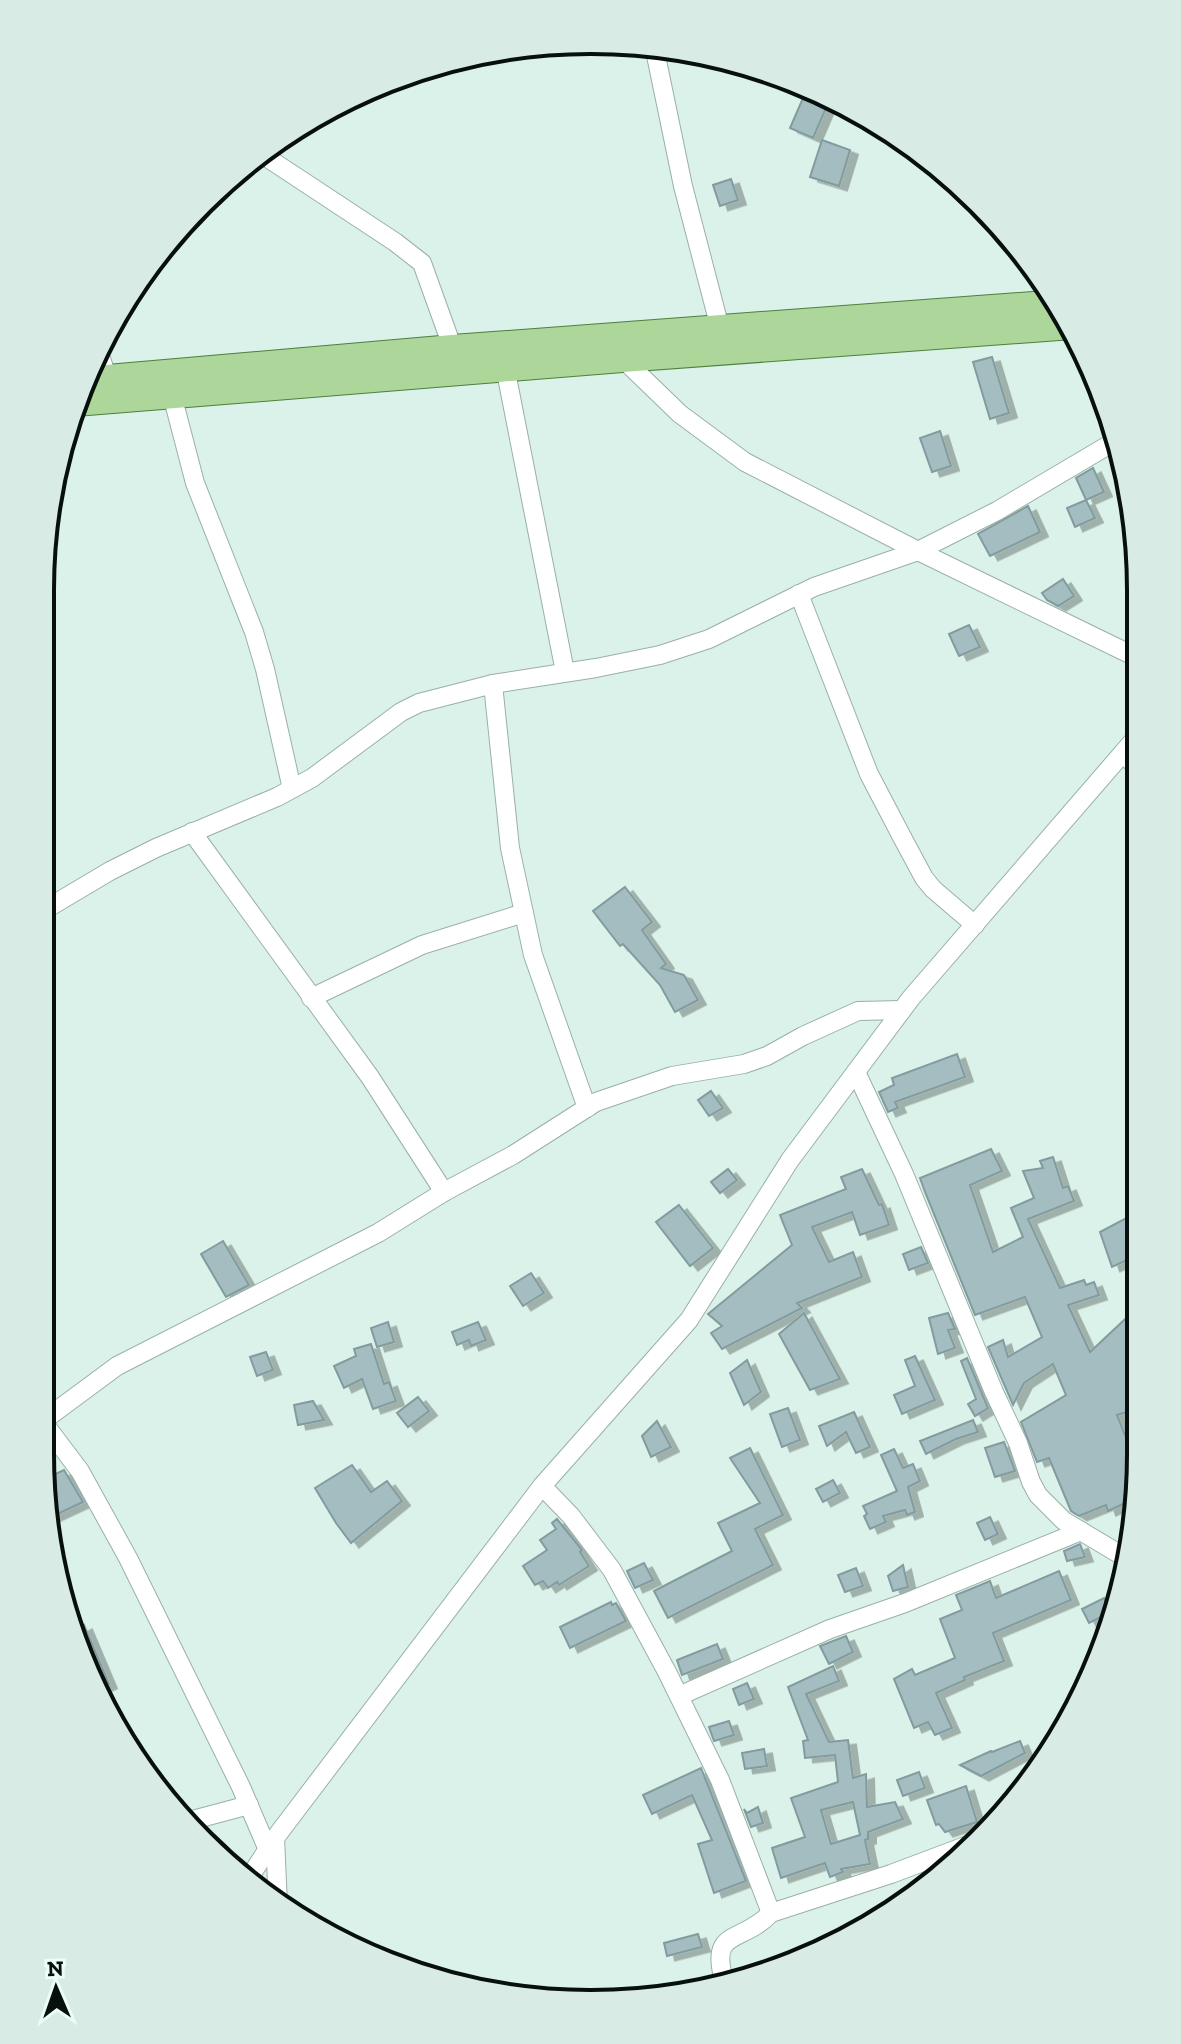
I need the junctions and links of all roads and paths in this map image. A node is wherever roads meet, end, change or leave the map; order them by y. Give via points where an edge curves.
1 (657, 58) edge
2 (271, 160) edge
3 (1045, 305) edge
4 (1057, 326) edge
5 (720, 328) junction
6 (453, 349) junction
7 (622, 358) junction
8 (505, 367) junction
9 (101, 371) edge
10 (172, 395) junction
11 (89, 401) edge
12 (1107, 446) edge
13 (918, 551) junction
14 (799, 594) junction
15 (1127, 653) edge
16 (565, 672) junction
17 (493, 684) junction
18 (1127, 749) edge
19 (1124, 753) junction
20 (1127, 757) edge
21 (292, 789) junction
22 (192, 832) junction
23 (54, 904) edge
24 (524, 913) junction
25 (975, 925) junction
26 (311, 998) junction
27 (902, 1010) junction
28 (856, 1072) junction
29 (587, 1108) junction
30 (444, 1192) junction
31 (54, 1412) edge
32 (54, 1438) edge
33 (542, 1486) junction
34 (1081, 1531) junction
35 (1118, 1553) edge
36 (679, 1696) junction
37 (249, 1805) junction
38 (198, 1819) edge
39 (271, 1844) junction
40 (949, 1852) edge
41 (254, 1871) edge
42 (276, 1888) edge
43 (771, 1913) junction
44 (722, 1974) edge

1 - 5 street
2 - 6 street via 422,263
3 - 5 main road
4 - 7 main road
5 - 6 main road
6 - 9 main road
7 - 8 main road
7 - 13 street via 680,414 745,462
8 - 10 main road
8 - 16 street
10 - 11 main road
10 - 21 street via 195,483 258,644
12 - 13 street
13 - 14 street
13 - 15 street
14 - 16 street via 709,639 660,655
14 - 25 street via 869,774 902,837 933,889
16 - 17 street
17 - 21 street via 401,712
17 - 24 street via 510,848
18 - 19 street
19 - 20 street
19 - 25 street
21 - 22 street
22 - 23 street
22 - 26 street
24 - 26 street via 422,945
24 - 29 street via 533,955
25 - 27 street
26 - 30 street
27 - 28 street
27 - 29 street via 858,1011 767,1056 672,1076
28 - 33 street via 790,1160 689,1320
28 - 34 street via 1031,1482 1064,1521
29 - 30 street
30 - 31 street via 378,1233 117,1366
32 - 37 street via 80,1471 128,1558
33 - 36 street via 612,1570
33 - 39 street
34 - 35 street
34 - 36 street via 830,1629
36 - 43 street via 720,1780
37 - 38 street
37 - 39 street
39 - 41 street
39 - 42 street
40 - 43 street
43 - 44 street via 721,1948

